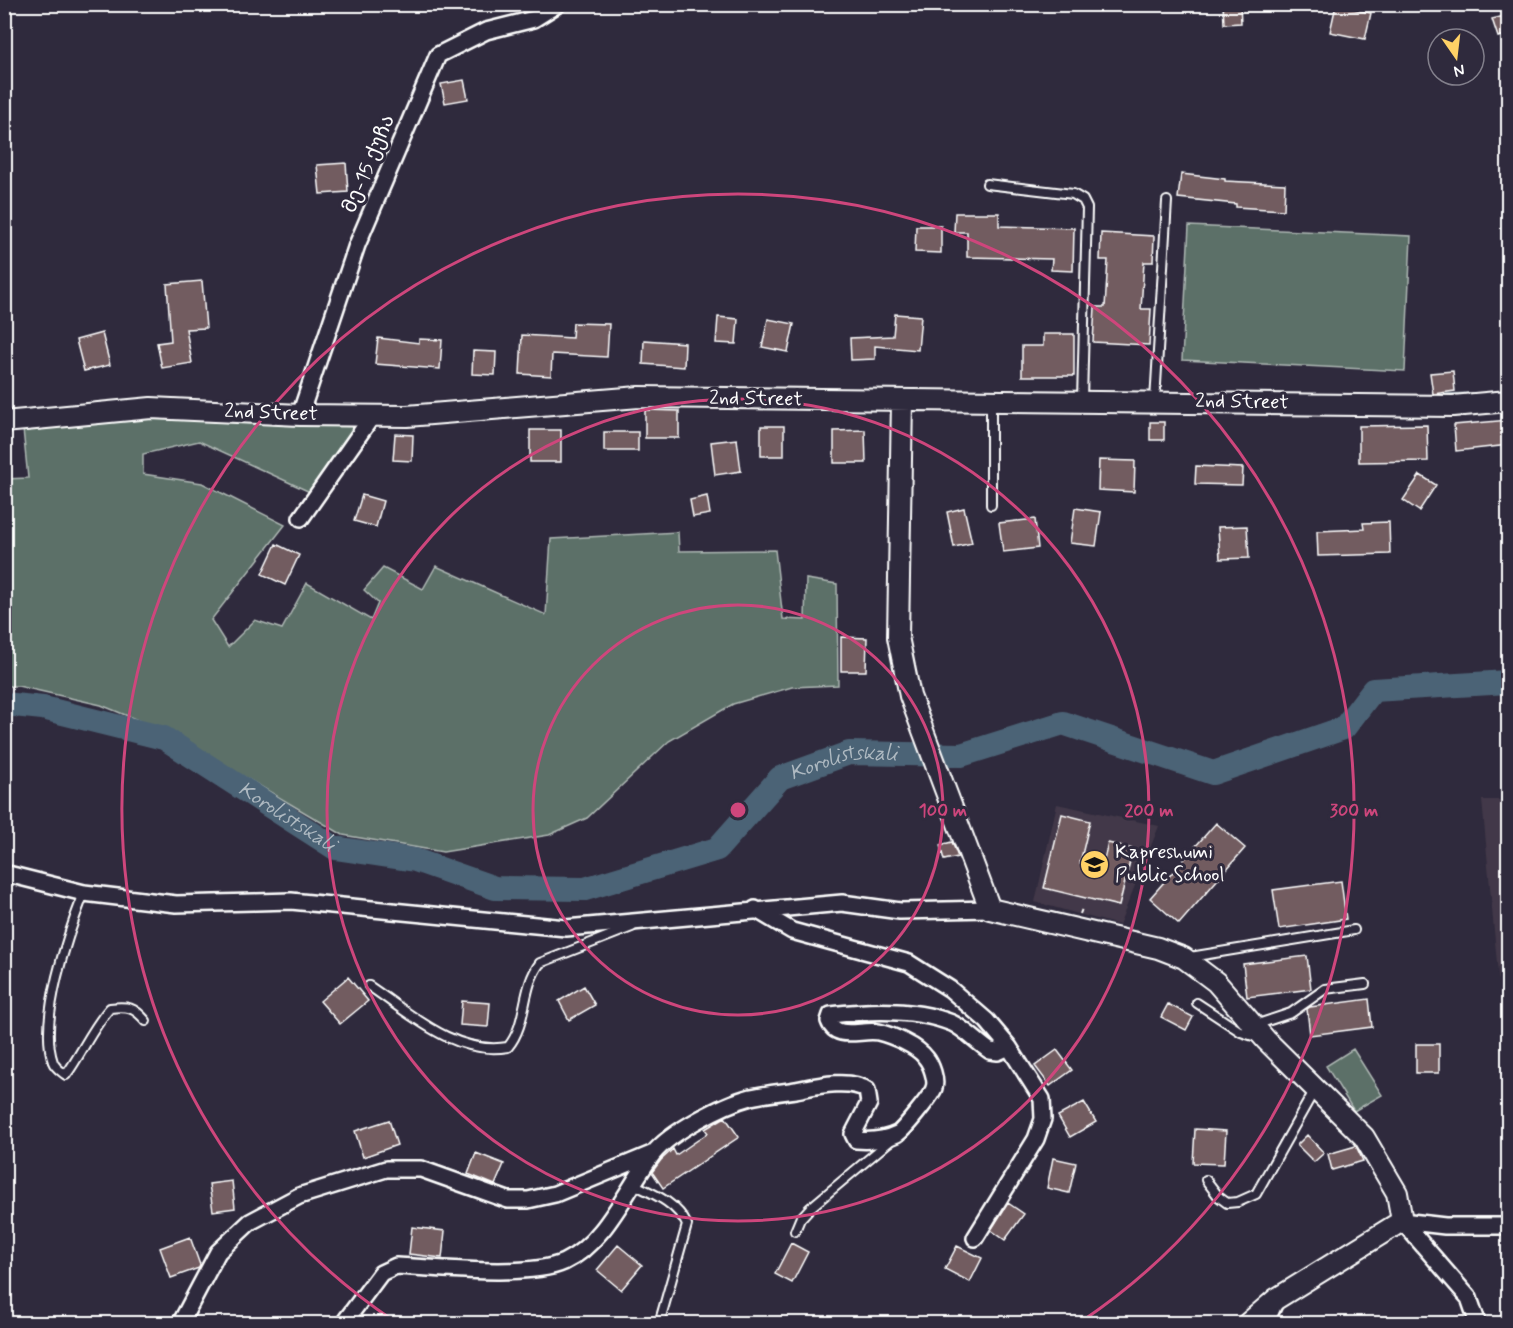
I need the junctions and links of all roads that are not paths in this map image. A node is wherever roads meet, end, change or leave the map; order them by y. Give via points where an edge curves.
1 (558, 4) edge
2 (987, 184) dead end
3 (1167, 201) dead end
4 (902, 400) junction
5 (1082, 400) junction
6 (992, 401) junction
7 (1155, 401) junction
8 (1509, 401) edge
9 (300, 415) junction
10 (373, 416) junction
11 (4, 422) edge
12 (991, 505) dead end
13 (302, 518) dead end
14 (4, 873) edge
15 (84, 893) junction
16 (755, 909) junction
17 (990, 909) junction
18 (645, 922) junction
19 (1354, 930) dead end
20 (1185, 958) junction
21 (1365, 984) dead end
22 (369, 986) dead end
23 (1197, 1004) dead end
24 (146, 1021) dead end
25 (1261, 1032) junction
26 (1009, 1047) junction
27 (1315, 1090) junction
28 (898, 1134) junction
29 (654, 1153) junction
30 (1206, 1180) dead end
31 (633, 1184) junction
32 (1402, 1221) junction
33 (1509, 1226) edge
34 (795, 1231) dead end
35 (975, 1238) dead end
36 (1276, 1299) junction
37 (344, 1322) edge
38 (180, 1323) edge
39 (371, 1323) edge
40 (659, 1323) edge
41 (1247, 1323) edge
42 (1265, 1323) edge
43 (1478, 1323) edge

1 - 9 street, მე-15 ქუჩა via 534,19 486,31 438,55 357,245
2 - 5 lane via 1073,194 1087,208
3 - 7 lane
4 - 6 street, 2nd Street
4 - 10 street, 2nd Street via 639,397
4 - 17 street via 898,637 910,696
5 - 6 street, 2nd Street
5 - 7 street, 2nd Street
6 - 12 lane
7 - 8 street, 2nd Street via 1453,406
9 - 10 street, 2nd Street
9 - 11 street, 2nd Street via 151,408
10 - 13 street
14 - 15 street
15 - 18 street via 176,904 291,901 566,928
15 - 24 lane via 69,932 50,1016 49,1042 54,1065 66,1075 94,1025 110,1008 128,1006
16 - 17 street via 842,903 900,911
16 - 18 street
16 - 26 street via 792,931 909,963 950,989 987,1021
17 - 20 street via 1158,948
18 - 22 lane via 540,963 526,988 523,1016 508,1047 469,1047 449,1039
19 - 20 lane
20 - 25 street via 1216,982
21 - 25 lane via 1325,989
23 - 25 lane via 1241,1032
25 - 27 street
26 - 28 street via 990,1051 953,1024 913,1014 865,1010 831,1015 831,1028 838,1032 878,1032 914,1047 926,1057 935,1079 934,1089
26 - 35 street via 1042,1099 1043,1119 1036,1139
27 - 30 lane via 1256,1194 1227,1203
27 - 32 street via 1375,1152 1396,1193
28 - 29 street via 856,1140 853,1134 868,1103 867,1090 826,1084 749,1098 711,1114 666,1141
28 - 34 lane via 810,1208
29 - 31 street
29 - 38 street via 555,1194 528,1200 508,1200 421,1169 386,1169 299,1196 250,1222 218,1252
31 - 37 street via 608,1222 580,1252 564,1262 535,1270 396,1266 381,1273
31 - 40 lane via 665,1200 687,1225
32 - 33 street
32 - 36 street
32 - 43 street via 1469,1298
36 - 41 street
36 - 42 street
37 - 39 lane

